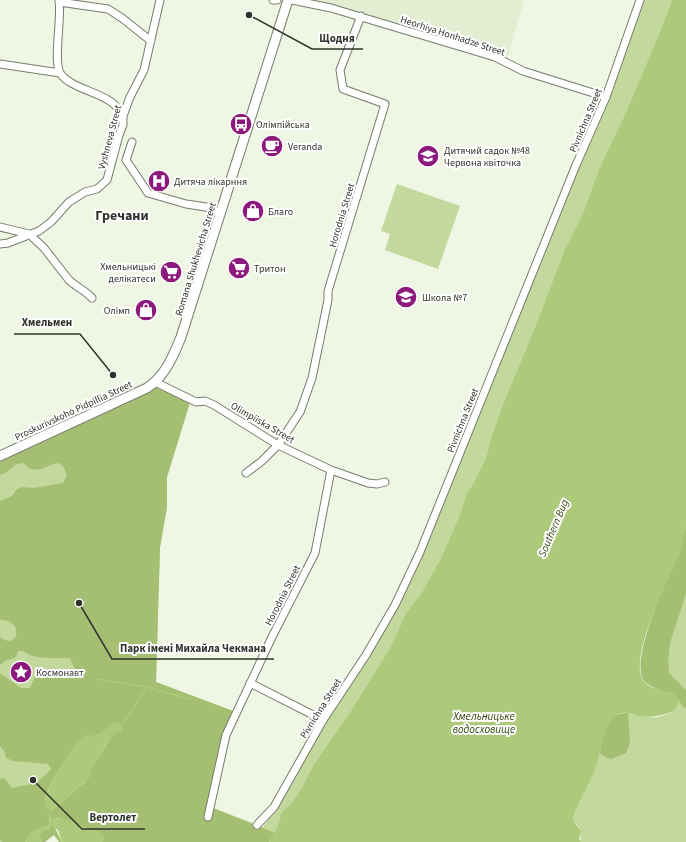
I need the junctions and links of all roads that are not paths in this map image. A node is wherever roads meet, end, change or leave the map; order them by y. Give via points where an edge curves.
1 (160, 0) edge
2 (273, 0) edge
3 (277, 0) edge
4 (288, 0) edge
5 (292, 0) edge
6 (640, 0) edge
7 (59, 1) edge
8 (361, 16) junction
9 (151, 41) junction
10 (0, 64) edge
11 (60, 73) junction
12 (606, 97) junction
13 (123, 125) junction
14 (132, 142) dead end
15 (221, 213) junction
16 (0, 227) edge
17 (29, 234) junction
18 (0, 244) edge
19 (92, 298) dead end
20 (155, 382) junction
21 (278, 445) junction
22 (0, 456) edge
23 (331, 470) junction
24 (246, 473) dead end
25 (385, 482) dead end
26 (250, 683) junction
27 (323, 720) junction
28 (208, 817) dead end
29 (257, 825) dead end

1 - 9 street, Vyshneva Street
2 - 3 street
4 - 15 main road, Romana Shukhevicha Street
5 - 8 street, Heorhiya Honhadze Street
6 - 12 street, Pivnichna Street
7 - 9 street via 108,10
7 - 11 street
8 - 12 street, Heorhiya Honhadze Street via 495,57 523,71
8 - 21 street, Horodnia Street via 340,70 342,89 385,104 328,291 312,378 300,412
9 - 13 street, Vyshneva Street via 144,70 123,116
10 - 11 street
11 - 13 street via 66,79 118,108
12 - 27 street, Pivnichna Street via 576,165 420,552 395,605 366,656
13 - 17 street, Vyshneva Street via 107,180 69,202 51,222 39,231
14 - 15 street via 126,160 148,193
15 - 20 main road, Romana Shukhevicha Street via 181,338 168,366
16 - 17 street
17 - 18 street, Vyshneva Street
17 - 19 street via 44,248 68,280
20 - 21 street, Olimpiiska Street via 196,402 205,401 214,405
20 - 22 main road, Proskurivskoho Pidpillia Street
21 - 23 street, Olimpiiska Street
21 - 24 street
23 - 25 street, Olimpiiska Street via 368,483
23 - 26 street, Horodnia Street via 315,553
26 - 27 street
26 - 28 street, Horodnia Street via 226,735
27 - 29 street, Pivnichna Street via 274,807

